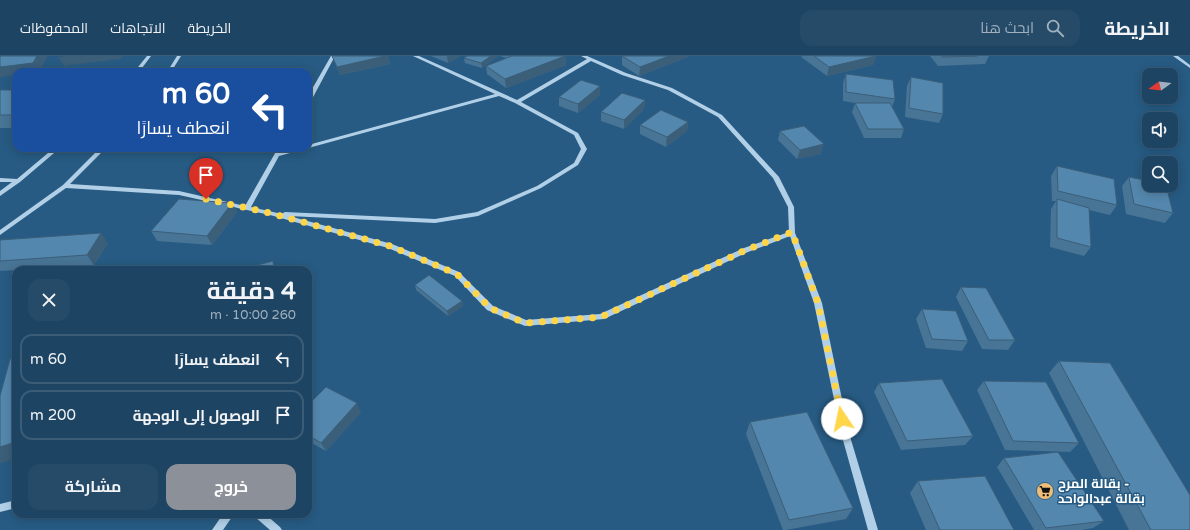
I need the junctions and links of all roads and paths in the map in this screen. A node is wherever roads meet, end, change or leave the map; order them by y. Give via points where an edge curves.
1 (149, 56) edge
2 (179, 56) edge
3 (333, 56) edge
4 (415, 56) edge
5 (584, 56) edge
6 (1175, 56) edge
7 (591, 59) junction
8 (1190, 66) edge
9 (139, 68) edge
10 (172, 68) edge
11 (312, 94) edge
12 (501, 94) junction
13 (517, 102) junction
14 (312, 146) edge
15 (52, 152) edge
16 (100, 152) edge
17 (279, 152) edge
18 (289, 152) edge
19 (277, 155) junction
20 (0, 180) edge
21 (18, 181) junction
22 (65, 186) junction
23 (0, 194) edge
24 (247, 208) junction
25 (270, 213) junction
26 (792, 232) junction
27 (0, 233) edge
28 (12, 505) edge
29 (0, 508) edge
30 (226, 518) edge
31 (263, 518) edge
32 (217, 530) edge
33 (277, 530) edge
34 (873, 530) edge

1 - 9 street
2 - 10 street
3 - 11 street
4 - 12 street
5 - 7 street
6 - 8 street
7 - 13 street
7 - 26 street via 624,74 670,89 720,116 776,177 791,207
12 - 13 street
12 - 14 street
13 - 25 street via 576,134 584,149 576,164 539,187 478,214 435,221
15 - 21 street
16 - 22 street
17 - 19 street
18 - 19 street
19 - 24 street
20 - 21 street
21 - 23 street
22 - 24 street via 179,193
22 - 27 street
24 - 25 street
25 - 26 street via 390,246 457,274 490,308 525,323 601,317 746,250
26 - 34 street via 818,303 845,434
28 - 29 street
30 - 32 street
31 - 33 street

